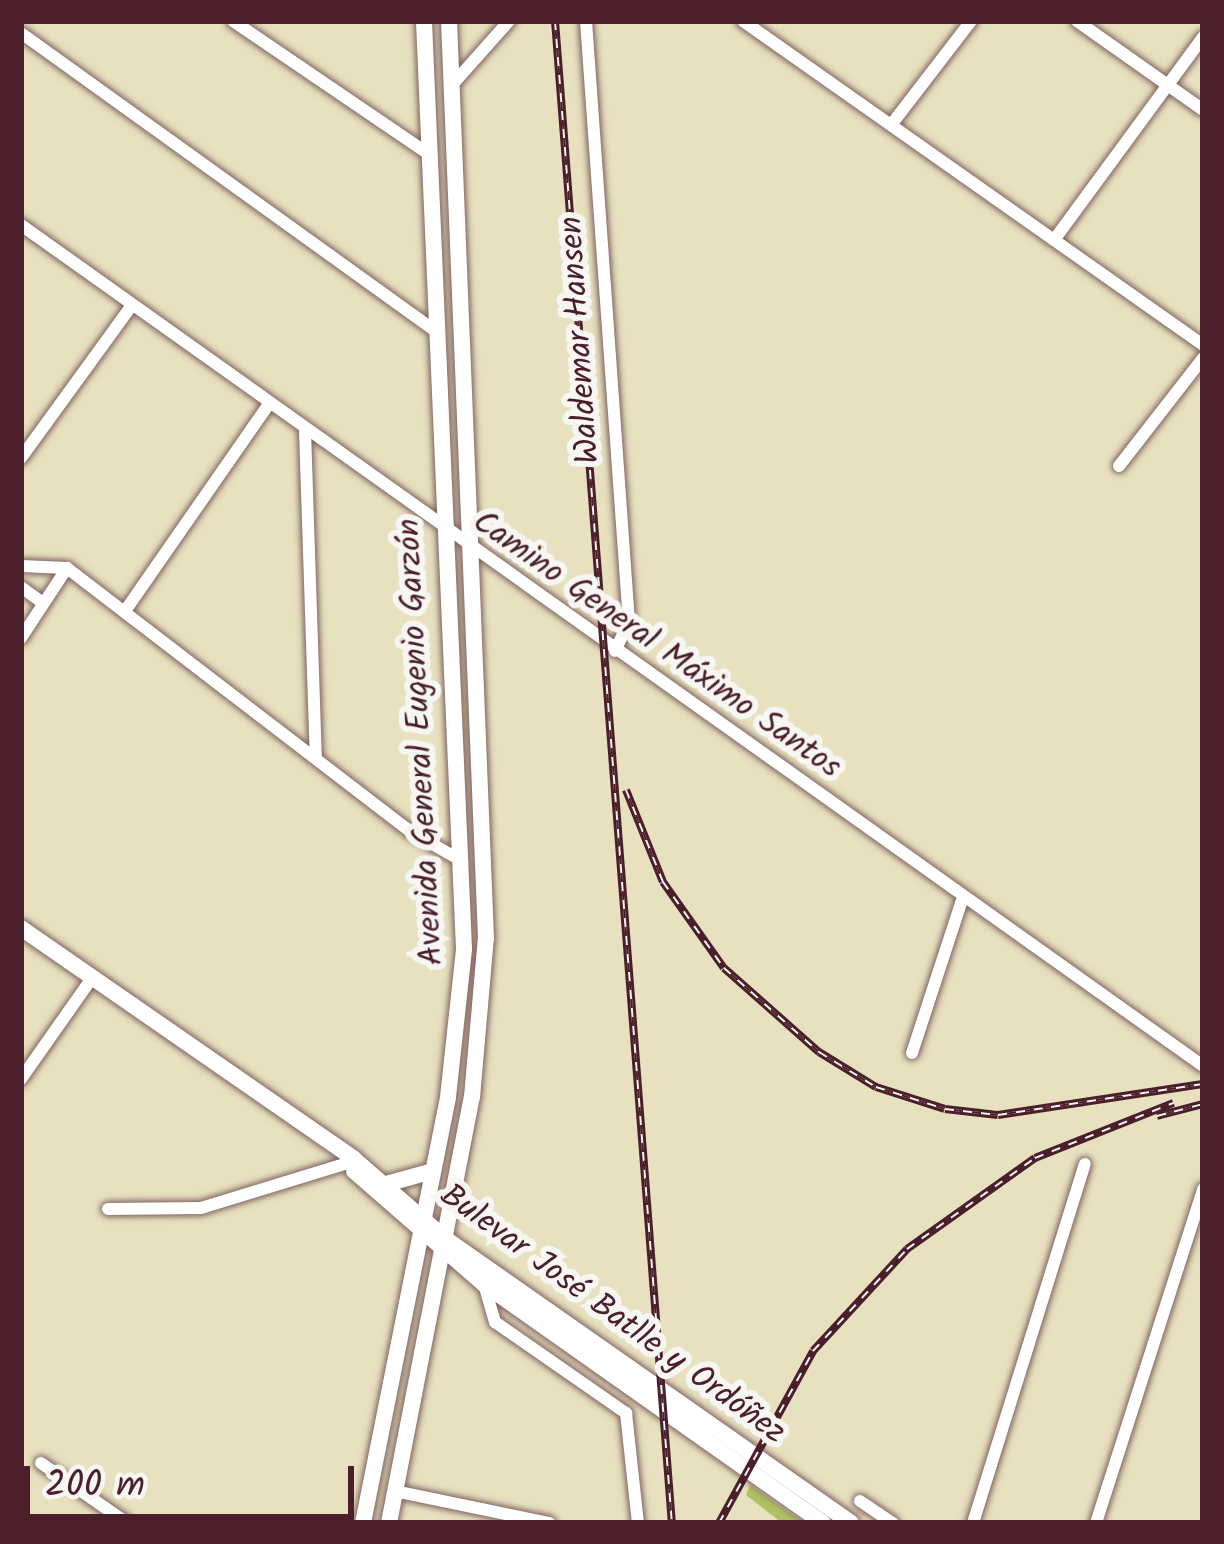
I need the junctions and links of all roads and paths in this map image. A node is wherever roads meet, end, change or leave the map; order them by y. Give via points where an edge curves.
1 (233, 21) edge
2 (424, 21) edge
3 (448, 21) edge
4 (509, 21) edge
5 (586, 21) edge
6 (743, 21) edge
7 (971, 21) edge
8 (1077, 21) edge
9 (21, 33) edge
10 (1203, 37) edge
11 (452, 86) junction
12 (1168, 86) junction
13 (1203, 110) edge
14 (891, 125) junction
15 (429, 154) junction
16 (21, 225) edge
17 (1054, 240) junction
18 (132, 304) junction
19 (434, 330) junction
20 (1203, 345) edge
21 (1203, 358) edge
22 (268, 405) junction
23 (305, 431) junction
24 (27, 438) edge
25 (21, 458) edge
26 (1119, 466) dead end
27 (442, 528) junction
28 (469, 547) junction
29 (21, 566) edge
30 (67, 568) junction
31 (21, 587) edge
32 (43, 602) junction
33 (125, 611) junction
34 (21, 638) edge
35 (614, 651) junction
36 (316, 758) junction
37 (462, 861) junction
38 (963, 897) junction
39 (21, 928) edge
40 (92, 978) junction
41 (912, 1053) dead end
42 (1203, 1066) edge
43 (21, 1079) edge
44 (280, 1112) junction
45 (345, 1164) junction
46 (1085, 1164) dead end
47 (433, 1171) junction
48 (386, 1184) junction
49 (1203, 1189) edge
50 (108, 1209) dead end
51 (422, 1227) junction
52 (446, 1247) junction
53 (484, 1284) junction
54 (40, 1462) dead end
55 (395, 1491) junction
56 (860, 1501) dead end
57 (127, 1523) edge
58 (363, 1523) edge
59 (389, 1523) edge
60 (550, 1523) edge
61 (638, 1523) edge
62 (823, 1523) edge
63 (851, 1523) edge
64 (893, 1523) edge
65 (973, 1523) edge
66 (1096, 1523) edge

1 - 15 street
2 - 15 main road, Avenida General Eugenio Garzón
3 - 11 main road, Avenida General Eugenio Garzón
4 - 11 street
5 - 35 street, Waldemar Hansen via 629,622
6 - 14 street
7 - 14 street
8 - 12 street
9 - 19 street
10 - 12 street
11 - 28 main road, Avenida General Eugenio Garzón
12 - 13 street
12 - 17 street
14 - 17 street
15 - 19 main road, Avenida General Eugenio Garzón
16 - 18 street, Camino General Máximo Santos
17 - 20 street
18 - 22 street, Camino General Máximo Santos
18 - 24 street
19 - 27 main road, Avenida General Eugenio Garzón
21 - 26 street
22 - 23 street, Camino General Máximo Santos
22 - 33 street
23 - 27 street, Camino General Máximo Santos
23 - 36 street
24 - 25 street
27 - 28 street, Camino General Máximo Santos
27 - 37 main road, Avenida General Eugenio Garzón
28 - 35 street, Camino General Máximo Santos
28 - 52 main road, Avenida General Eugenio Garzón via 486,938 478,1059
29 - 30 street
30 - 32 street
30 - 33 street
31 - 32 street
32 - 34 street
33 - 36 street
35 - 38 street, Camino General Máximo Santos
36 - 37 street via 447,858
37 - 47 main road, Avenida General Eugenio Garzón via 460,1003
38 - 41 street
38 - 42 street, Camino General Máximo Santos
39 - 40 main road, Bulevar José Batlle y Ordóñez
40 - 43 street
40 - 44 main road, Bulevar José Batlle y Ordóñez
44 - 45 main road, Bulevar José Batlle y Ordóñez
44 - 48 main road, Bulevar José Batlle y Ordóñez
45 - 50 street via 201,1208
45 - 51 main road, Bulevar José Batlle y Ordóñez
46 - 65 street
47 - 48 main road
47 - 51 main road, Avenida General Eugenio Garzón
48 - 51 main road, Bulevar José Batlle y Ordóñez
49 - 66 street
51 - 52 main road, Bulevar José Batlle y Ordóñez
51 - 58 main road, Avenida General Eugenio Garzón
52 - 53 main road, Bulevar José Batlle y Ordóñez
52 - 55 main road, Avenida General Eugenio Garzón
52 - 63 main road, Bulevar José Batlle y Ordóñez
53 - 61 street, Bulevar José Batlle y Ordóñez via 495,1322 610,1402 633,1430
53 - 62 main road, Bulevar José Batlle y Ordóñez
54 - 57 street
55 - 59 main road, Avenida General Eugenio Garzón
55 - 60 street
56 - 64 street

